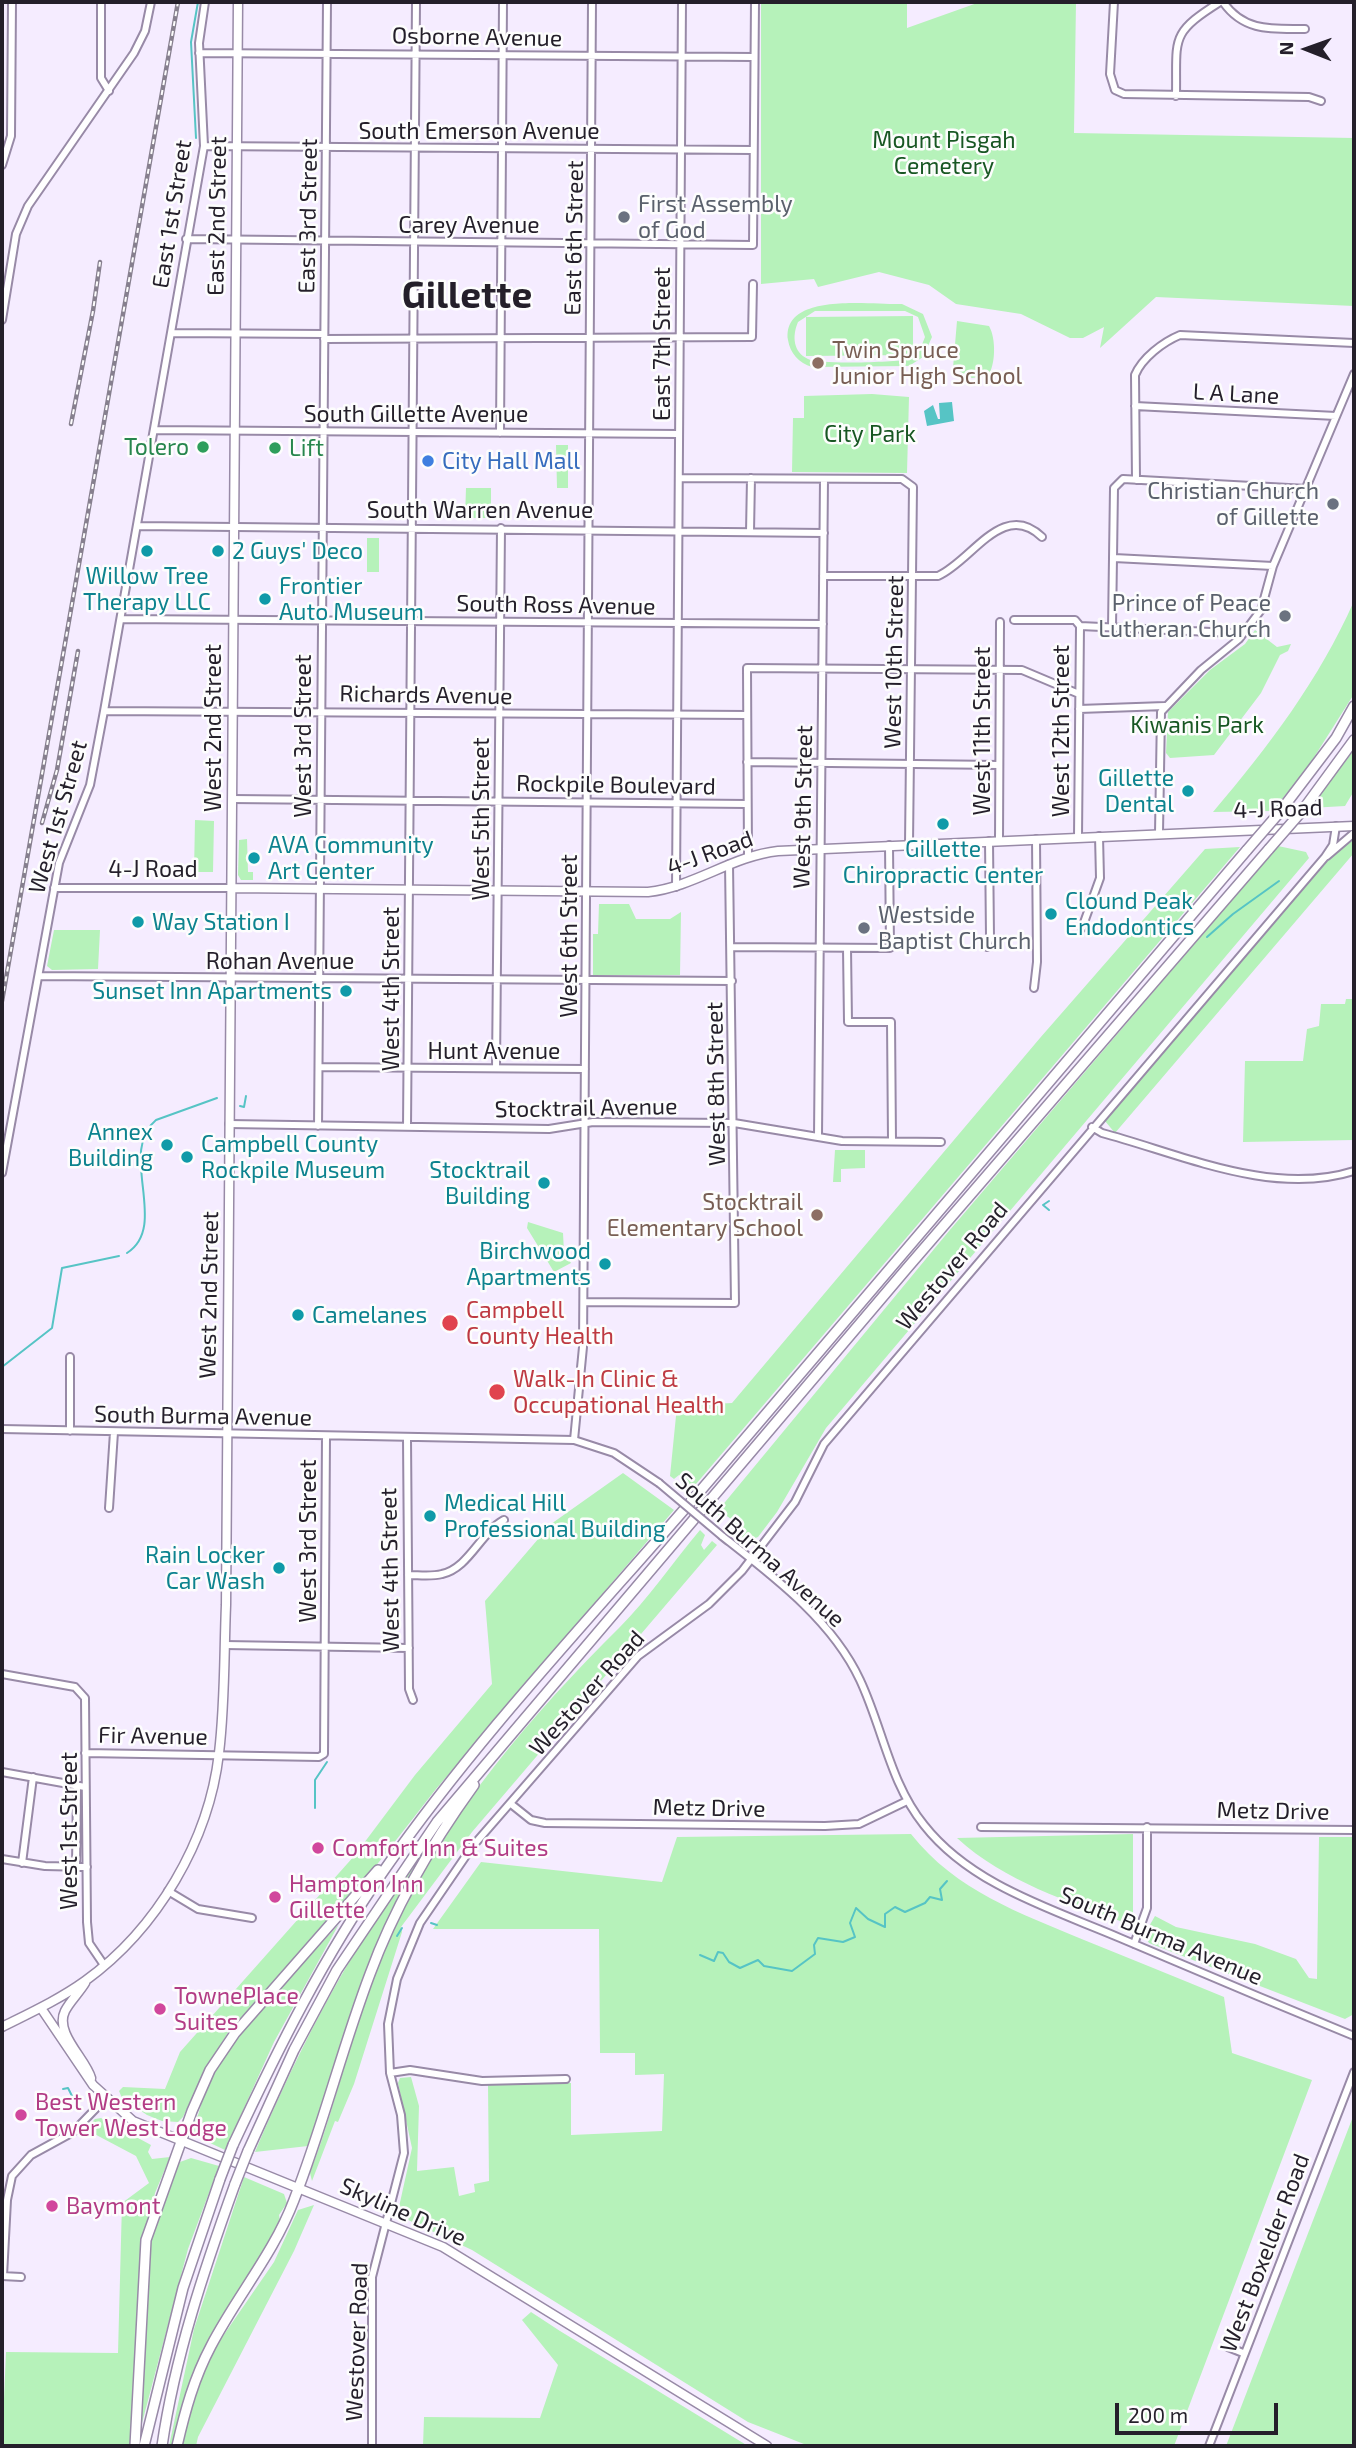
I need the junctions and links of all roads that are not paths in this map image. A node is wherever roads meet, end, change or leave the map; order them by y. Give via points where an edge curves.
1 (12, 2) edge
2 (101, 2) edge
3 (152, 2) edge
4 (205, 2) edge
5 (238, 2) edge
6 (327, 2) edge
7 (416, 2) edge
8 (503, 2) edge
9 (592, 2) edge
10 (682, 2) edge
11 (755, 2) edge
12 (1114, 2) edge
13 (1221, 2) edge
14 (1306, 29) dead end
15 (2, 41) edge
16 (12, 41) junction
17 (238, 52) junction
18 (200, 53) junction
19 (327, 53) junction
20 (415, 54) junction
21 (502, 55) junction
22 (592, 56) junction
23 (682, 56) junction
24 (754, 57) junction
25 (2, 68) edge
26 (12, 68) junction
27 (2, 91) edge
28 (12, 91) junction
29 (109, 91) junction
30 (1176, 96) junction
31 (1321, 101) dead end
32 (204, 146) junction
33 (237, 146) junction
34 (326, 147) junction
35 (415, 148) junction
36 (504, 148) junction
37 (592, 149) junction
38 (681, 149) junction
39 (753, 150) junction
40 (2, 165) edge
41 (186, 239) junction
42 (236, 240) junction
43 (325, 241) junction
44 (414, 242) junction
45 (503, 243) junction
46 (591, 243) junction
47 (680, 243) junction
48 (753, 284) dead end
49 (2, 320) edge
50 (170, 333) junction
51 (235, 334) junction
52 (324, 336) junction
53 (502, 337) junction
54 (590, 337) junction
55 (680, 337) junction
56 (413, 338) junction
57 (1354, 343) edge
58 (1354, 373) edge
59 (1135, 406) junction
60 (1336, 416) junction
61 (153, 430) junction
62 (234, 430) junction
63 (323, 431) junction
64 (412, 431) junction
65 (589, 432) junction
66 (500, 433) junction
67 (679, 434) junction
68 (679, 478) junction
69 (751, 478) junction
70 (824, 479) junction
71 (1136, 480) junction
72 (1307, 489) junction
73 (137, 526) junction
74 (234, 526) junction
75 (322, 527) junction
76 (412, 527) junction
77 (500, 528) junction
78 (589, 528) junction
79 (678, 531) junction
80 (750, 532) junction
81 (824, 533) junction
82 (1042, 537) dead end
83 (1114, 558) junction
84 (1273, 566) junction
85 (823, 576) junction
86 (912, 576) junction
87 (121, 619) junction
88 (233, 620) junction
89 (321, 620) junction
90 (1014, 620) dead end
91 (411, 621) junction
92 (500, 621) junction
93 (1000, 621) dead end
94 (588, 622) junction
95 (677, 623) junction
96 (823, 624) junction
97 (1080, 626) junction
98 (1112, 627) junction
99 (1239, 639) junction
100 (822, 669) junction
101 (911, 669) junction
102 (1000, 670) junction
103 (1079, 694) junction
104 (1165, 706) junction
105 (1354, 706) edge
106 (1079, 709) junction
107 (104, 710) junction
108 (233, 711) junction
109 (321, 711) junction
110 (410, 712) junction
111 (499, 713) junction
112 (587, 714) junction
113 (677, 714) junction
114 (747, 715) junction
115 (1354, 740) edge
116 (747, 762) junction
117 (821, 763) junction
118 (910, 764) junction
119 (999, 765) junction
120 (232, 799) junction
121 (321, 800) junction
122 (410, 802) junction
123 (498, 802) junction
124 (587, 803) junction
125 (676, 803) junction
126 (747, 804) junction
127 (1354, 825) edge
128 (1336, 826) junction
129 (1159, 833) junction
130 (1354, 833) edge
131 (1099, 836) junction
132 (1078, 837) junction
133 (1036, 839) junction
134 (994, 841) junction
135 (909, 844) junction
136 (889, 845) junction
137 (820, 849) junction
138 (748, 856) junction
139 (1325, 857) junction
140 (729, 864) junction
141 (676, 887) junction
142 (54, 888) junction
143 (232, 888) junction
144 (320, 890) junction
145 (409, 890) junction
146 (498, 891) junction
147 (587, 891) junction
148 (1082, 928) dead end
149 (732, 947) junction
150 (987, 947) dead end
151 (819, 948) junction
152 (847, 948) junction
153 (39, 976) junction
154 (231, 978) junction
155 (319, 978) junction
156 (408, 979) junction
157 (497, 979) junction
158 (586, 980) junction
159 (732, 981) junction
160 (1034, 988) dead end
161 (319, 1066) junction
162 (408, 1068) junction
163 (496, 1068) junction
164 (585, 1069) junction
165 (585, 1123) junction
166 (734, 1123) junction
167 (229, 1124) junction
168 (318, 1126) junction
169 (407, 1126) junction
170 (1092, 1127) junction
171 (818, 1136) junction
172 (892, 1140) junction
173 (941, 1142) dead end
174 (1354, 1171) edge
175 (2, 1173) edge
176 (584, 1302) junction
177 (70, 1357) dead end
178 (2, 1429) edge
179 (70, 1431) junction
180 (114, 1432) junction
181 (226, 1434) junction
182 (326, 1436) junction
183 (407, 1438) junction
184 (574, 1440) junction
185 (109, 1508) dead end
186 (504, 1520) dead end
187 (751, 1560) junction
188 (408, 1575) junction
189 (225, 1645) junction
190 (326, 1646) junction
191 (409, 1648) junction
192 (2, 1674) edge
193 (413, 1700) dead end
194 (530, 1711) junction
195 (85, 1753) junction
196 (219, 1755) junction
197 (2, 1772) edge
198 (33, 1777) junction
199 (77, 1785) junction
200 (85, 1787) junction
201 (907, 1801) junction
202 (511, 1804) junction
203 (430, 1807) junction
204 (1147, 1827) junction
205 (981, 1828) dead end
206 (1354, 1830) edge
207 (2, 1859) edge
208 (22, 1863) junction
209 (76, 1867) junction
210 (86, 1867) junction
211 (168, 1891) junction
212 (252, 1918) dead end
213 (1134, 1944) junction
214 (104, 1965) junction
215 (86, 1980) junction
216 (41, 2008) junction
217 (2, 2027) edge
218 (1354, 2036) edge
219 (1354, 2072) edge
220 (390, 2073) junction
221 (566, 2079) dead end
222 (93, 2085) junction
223 (106, 2098) junction
224 (180, 2142) junction
225 (298, 2188) junction
226 (387, 2223) junction
227 (2, 2276) edge
228 (22, 2277) dead end
229 (1228, 2347) dead end
230 (1244, 2353) junction
231 (135, 2446) edge
232 (144, 2446) edge
233 (162, 2446) edge
234 (177, 2446) edge
235 (372, 2446) edge
236 (767, 2446) edge
237 (1209, 2446) edge

1 - 16 street
2 - 29 street via 101,78
3 - 29 street via 145,31
4 - 18 street, East 1st Street
5 - 17 main road, East 2nd Street
6 - 19 street, East 3rd Street
7 - 20 street, West 4th Street
8 - 21 street
9 - 22 street, East 6th Street
10 - 23 street, East 7th Street
11 - 24 street
12 - 30 street via 1110,74 1115,90 1133,96
13 - 14 street via 1250,26
13 - 30 street via 1190,21 1179,36
15 - 16 street
16 - 26 street
17 - 18 street, Osborne Avenue
17 - 19 street, Osborne Avenue
17 - 33 main road, East 2nd Street
18 - 32 street, East 1st Street
19 - 20 street, Osborne Avenue
19 - 34 street, East 3rd Street
20 - 21 street, Osborne Avenue
20 - 35 street, West 4th Street
21 - 22 street, Osborne Avenue
21 - 36 street
22 - 23 street, Osborne Avenue
22 - 37 street, East 6th Street
23 - 24 street, Osborne Avenue
23 - 38 street, East 7th Street
24 - 39 street
25 - 26 street
26 - 28 street
27 - 28 street
28 - 40 street via 11,136
29 - 49 street via 28,206 16,234
30 - 31 street via 1310,97
32 - 33 street, South Emerson Avenue
32 - 41 street, East 1st Street
33 - 34 street, South Emerson Avenue
33 - 42 main road, East 2nd Street
34 - 35 street, South Emerson Avenue
34 - 43 street, East 3rd Street
35 - 36 street, South Emerson Avenue
35 - 44 street, West 4th Street
36 - 37 street, South Emerson Avenue
36 - 45 street
37 - 38 street, South Emerson Avenue
37 - 46 street, East 6th Street
38 - 39 street, South Emerson Avenue
38 - 47 street, East 7th Street
39 - 47 street, Carey Avenue via 753,245
41 - 42 street, Carey Avenue
41 - 50 street, East 1st Street
42 - 43 street, Carey Avenue
42 - 51 main road, East 2nd Street
43 - 44 street, Carey Avenue
43 - 52 street, East 3rd Street
44 - 45 street, Carey Avenue
44 - 56 street, West 4th Street
45 - 46 street, Carey Avenue
45 - 53 street
46 - 47 street, Carey Avenue
46 - 54 street, East 6th Street
47 - 55 street, East 7th Street
48 - 55 street via 752,337
50 - 51 street
50 - 61 street, East 1st Street
51 - 52 street
51 - 62 main road, East 2nd Street
52 - 56 street
52 - 63 street, East 3rd Street
53 - 54 street
53 - 56 street
53 - 66 street
54 - 55 street
54 - 65 street, East 6th Street
55 - 67 street, East 7th Street
56 - 64 street, West 4th Street
57 - 59 street via 1180,335 1138,367
58 - 60 street
59 - 60 street, L A Lane
59 - 71 street
60 - 72 street
61 - 62 street, South Gillette Avenue
61 - 73 street, West 1st Street
62 - 63 street, South Gillette Avenue
62 - 74 main road, West 2nd Street
63 - 64 street, South Gillette Avenue
63 - 75 street, West 3rd Street
64 - 66 street, South Gillette Avenue
64 - 76 street, West 4th Street
65 - 66 street, South Gillette Avenue
65 - 67 street, South Gillette Avenue
65 - 78 street, West 6th Street
67 - 68 street, East 7th Street
68 - 69 street
68 - 79 street, East 7th Street
69 - 70 street
69 - 80 street
70 - 81 street, West 9th Street
70 - 86 street, West 10th Street via 908,482 913,487
71 - 72 street
71 - 83 street via 1123,479 1115,488
72 - 84 street
73 - 74 street, South Warren Avenue
73 - 87 street, West 1st Street
74 - 75 street, South Warren Avenue
74 - 88 main road, West 2nd Street
75 - 76 street, South Warren Avenue
75 - 89 street, West 3rd Street
76 - 77 street, South Warren Avenue
76 - 91 street, West 4th Street
77 - 78 street, South Warren Avenue
77 - 92 street, West 5th Street
78 - 79 street, South Warren Avenue
78 - 94 street, West 6th Street
79 - 80 street, South Warren Avenue
79 - 95 street, East 7th Street
80 - 81 street, South Warren Avenue
81 - 85 street, West 9th Street
82 - 86 street via 1025,524 1010,524 990,535 951,570 938,576
83 - 84 street
83 - 98 street
84 - 99 street via 1261,610
85 - 86 street
85 - 96 street, West 9th Street
86 - 101 street, West 10th Street
87 - 88 street, South Ross Avenue
87 - 107 street, West 1st Street
88 - 89 street, South Ross Avenue
88 - 108 main road, West 2nd Street
89 - 91 street, South Ross Avenue
89 - 109 street, West 3rd Street
90 - 97 street via 1075,620
91 - 92 street, South Ross Avenue
91 - 110 street, West 4th Street
92 - 94 street, South Ross Avenue
92 - 111 street, West 5th Street
93 - 102 street, West 11th Street
94 - 95 street, South Ross Avenue
94 - 112 street, West 6th Street
95 - 96 street, South Ross Avenue
95 - 113 street, East 7th Street
96 - 100 street, West 9th Street
97 - 98 street
97 - 103 street, West 12th Street
98 - 99 street via 1233,633
99 - 104 street
100 - 101 street
100 - 114 street via 747,668
100 - 117 street, West 9th Street
101 - 102 street
101 - 118 street, West 10th Street
102 - 103 street via 1022,670
102 - 119 street, West 11th Street
103 - 106 street, West 12th Street
104 - 106 street
104 - 129 street via 1160,718
105 - 203 highway, bridge via 1336,738 1279,813 520,1696
106 - 132 street, West 12th Street
107 - 108 street, Richards Avenue
107 - 142 street, West 1st Street via 90,785 62,853
108 - 109 street, Richards Avenue
108 - 120 main road, West 2nd Street
109 - 110 street, Richards Avenue
109 - 121 street, West 3rd Street
110 - 111 street, Richards Avenue
110 - 122 street, West 4th Street
111 - 112 street, Richards Avenue
111 - 123 street, West 5th Street
112 - 113 street, Richards Avenue
112 - 124 street, West 6th Street
113 - 114 street, Richards Avenue
113 - 125 street, East 7th Street
114 - 116 street
115 - 194 highway, bridge via 1302,811
116 - 117 street
116 - 126 street
117 - 118 street
117 - 137 street, West 9th Street
118 - 119 street
118 - 135 street, West 10th Street
119 - 134 street, West 11th Street
120 - 121 street, Rockpile Boulevard
120 - 143 main road, West 2nd Street
121 - 122 street, Rockpile Boulevard
121 - 144 street, West 3rd Street
122 - 123 street, Rockpile Boulevard
122 - 145 street, West 4th Street
123 - 124 street, Rockpile Boulevard
123 - 146 street, West 5th Street
124 - 125 street, Rockpile Boulevard
124 - 147 street, West 6th Street
125 - 126 street, Rockpile Boulevard
125 - 141 street, East 7th Street
126 - 138 street
127 - 128 main road, 4-J Road
128 - 129 main road, 4-J Road
128 - 139 street, Westover Road via 1333,845
129 - 131 main road, 4-J Road
130 - 139 street
131 - 132 main road, 4-J Road
131 - 148 street via 1100,878
132 - 133 main road, 4-J Road
133 - 134 main road, 4-J Road
133 - 160 street, West 12th Street
134 - 135 main road, 4-J Road
134 - 150 street, West 11th Street
135 - 136 main road, 4-J Road
136 - 137 main road, 4-J Road
136 - 152 street via 890,948
137 - 138 main road, 4-J Road
137 - 151 street, West 9th Street
138 - 140 main road, 4-J Road
139 - 170 street, Westover Road
140 - 141 main road, 4-J Road
140 - 149 street, West 8th Street
141 - 147 main road, 4-J Road via 648,892
142 - 143 street, 4-J Road
142 - 153 street, West 1st Street
143 - 144 main road, 4-J Road
143 - 154 main road, West 2nd Street
144 - 145 main road, 4-J Road
144 - 155 street, West 3rd Street
145 - 146 main road, 4-J Road
145 - 156 street, West 4th Street
146 - 147 main road, 4-J Road
146 - 157 street, West 5th Street
147 - 158 street, West 6th Street
149 - 151 street
149 - 159 street, West 8th Street
151 - 152 street
151 - 171 street, West 9th Street
152 - 172 street via 848,1021 891,1022
153 - 154 street, Rohan Avenue
153 - 175 street, West 1st Street
154 - 155 street, Rohan Avenue
154 - 167 main road, West 2nd Street
155 - 156 street, Rohan Avenue
155 - 161 street, West 3rd Street
156 - 157 street, Rohan Avenue
156 - 162 street, West 4th Street
157 - 158 street, Rohan Avenue
157 - 163 street, West 5th Street
158 - 159 street, Rohan Avenue
158 - 164 street, West 6th Street
159 - 166 street, West 8th Street
161 - 162 street, Hunt Avenue
161 - 168 street, West 3rd Street
162 - 163 street, Hunt Avenue
162 - 169 street, West 4th Street
163 - 164 street, Hunt Avenue
164 - 165 street, West 6th Street
165 - 166 street, Stocktrail Avenue
165 - 169 street, Stocktrail Avenue via 550,1129
165 - 176 street, West 6th Street
166 - 171 street, Stocktrail Avenue
166 - 176 street, West 8th Street via 736,1303
167 - 168 street, Stocktrail Avenue
167 - 181 main road, West 2nd Street
168 - 169 street, Stocktrail Avenue
170 - 174 street via 1254,1174 1312,1178
170 - 187 street, Westover Road via 824,1444 795,1502
171 - 172 street, Stocktrail Avenue via 842,1141
172 - 173 street, Stocktrail Avenue
176 - 184 street, West 6th Street
177 - 179 street
178 - 179 street, South Burma Avenue
179 - 180 street, South Burma Avenue
180 - 181 street, South Burma Avenue
180 - 185 street
181 - 182 street, South Burma Avenue
181 - 189 main road, West 2nd Street
182 - 183 street, South Burma Avenue
182 - 190 street, West 3rd Street
183 - 184 street, South Burma Avenue
183 - 188 street, West 4th Street
184 - 187 street, South Burma Avenue, bridge via 614,1454 659,1483
186 - 188 street via 453,1570
187 - 201 street, South Burma Avenue via 809,1611 845,1652
187 - 202 street, Westover Road via 709,1604 638,1656
188 - 191 street, West 4th Street
189 - 190 street
189 - 196 main road, West 2nd Street
190 - 191 street
190 - 196 street, West 3rd Street via 324,1754
191 - 193 street, West 4th Street
192 - 195 street, West 1st Street via 75,1687 82,1693
194 - 225 highway via 439,1836 387,1932
194 - 233 highway, bridge via 438,1822 379,1904 294,2050 248,2151 204,2270
195 - 196 street, Fir Avenue
195 - 200 street, West 1st Street
196 - 211 main road, West 2nd Street via 198,1835
197 - 198 street
198 - 199 street
198 - 208 street
199 - 200 street
199 - 209 street
200 - 210 street, West 1st Street
201 - 202 street, Metz Drive via 859,1824 825,1826 545,1823 531,1820
201 - 213 street, South Burma Avenue via 940,1842 985,1877
202 - 220 street, Westover Road via 472,1847 420,1923 391,2004
203 - 224 highway via 235,2033 209,2070
203 - 232 highway, bridge via 310,1987 233,2145 171,2328
204 - 205 street, Metz Drive
204 - 206 street, Metz Drive
204 - 213 street via 1147,1909
207 - 208 street
208 - 209 street
209 - 210 street
210 - 214 street, West 1st Street via 89,1943
211 - 212 street via 198,1909
211 - 214 main road, West 2nd Street
213 - 218 street, South Burma Avenue
214 - 215 main road, West 2nd Street
215 - 216 main road, West 2nd Street
215 - 222 main road via 63,2020
216 - 217 main road, West 2nd Street
216 - 222 main road, Skyline Drive
219 - 230 street, West Boxelder Road
220 - 221 street via 410,2070 482,2081
220 - 226 street, Westover Road via 401,2115 404,2153
222 - 223 main road, Skyline Drive
223 - 224 main road, Skyline Drive via 133,2121
223 - 227 street via 74,2132 31,2155 12,2176 6,2200
224 - 225 main road, Skyline Drive
224 - 231 highway via 146,2240
225 - 226 main road, Skyline Drive
225 - 234 highway via 274,2246 197,2376
226 - 235 street, Westover Road via 372,2277
226 - 236 main road, Skyline Drive via 465,2259
227 - 228 street
229 - 230 street
230 - 237 street, West Boxelder Road

